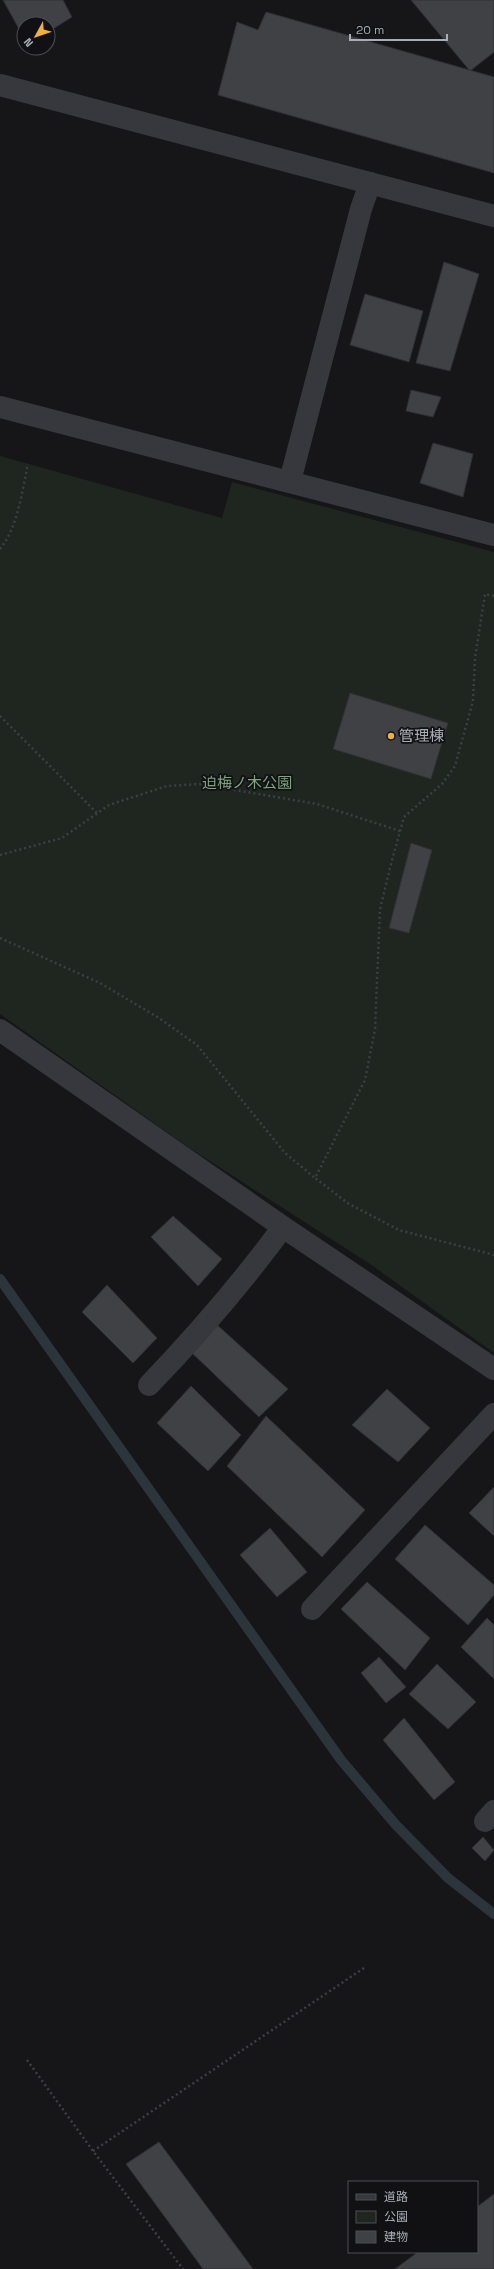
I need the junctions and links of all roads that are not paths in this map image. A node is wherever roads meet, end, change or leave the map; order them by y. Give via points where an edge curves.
1 (0, 85) edge
2 (370, 183) junction
3 (494, 216) edge
4 (0, 407) edge
5 (290, 481) junction
6 (494, 534) edge
7 (0, 1030) edge
8 (283, 1227) junction
9 (494, 1369) edge
10 (149, 1385) dead end
11 (494, 1414) edge
12 (312, 1609) dead end

1 - 2 street
2 - 3 street
2 - 5 street
4 - 5 street
5 - 6 street
7 - 8 street
8 - 9 street
8 - 10 street via 246,1278 200,1332
11 - 12 street

